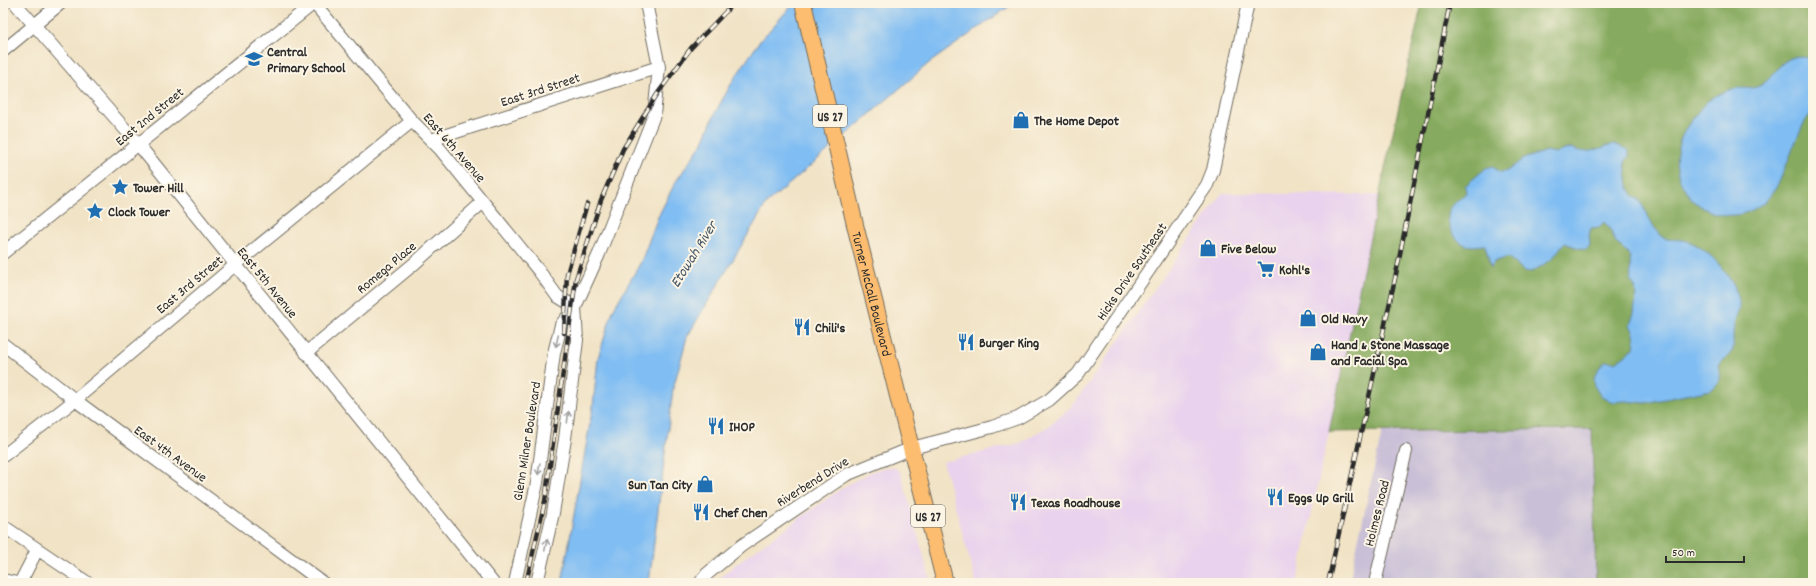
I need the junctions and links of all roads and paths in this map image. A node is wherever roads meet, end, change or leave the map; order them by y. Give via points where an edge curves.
1 (15, 3) edge
2 (61, 3) edge
3 (314, 3) edge
4 (646, 3) edge
5 (803, 3) edge
6 (1248, 3) edge
7 (34, 25) junction
8 (3, 51) edge
9 (660, 67) junction
10 (412, 121) junction
11 (431, 140) junction
12 (138, 144) junction
13 (483, 202) junction
14 (3, 253) edge
15 (235, 265) junction
16 (575, 307) junction
17 (3, 344) edge
18 (306, 353) junction
19 (74, 400) junction
20 (912, 448) junction
21 (1406, 451) dead end
22 (3, 456) edge
23 (3, 526) edge
24 (37, 550) junction
25 (3, 580) edge
26 (18, 583) edge
27 (88, 583) edge
28 (323, 583) edge
29 (493, 583) edge
30 (515, 583) edge
31 (537, 583) edge
32 (700, 583) edge
33 (945, 583) edge
34 (1375, 583) edge

1 - 7 street, East 5th Avenue
2 - 7 street
3 - 10 street, East 6th Avenue
3 - 12 street, East 2nd Street
4 - 9 street, Glenn Milner Boulevard
5 - 20 main road, Turner McCall Boulevard / US 27 via 856,229
6 - 20 street, Hicks Drive Southeast via 1213,170 1207,185 1078,374 1049,400 1018,418
7 - 8 street
7 - 12 street, East 5th Avenue
9 - 11 street, East 3rd Street
9 - 16 street, Glenn Milner Boulevard via 654,115 602,248
10 - 11 street, East 6th Avenue
10 - 15 street, East 3rd Street
11 - 13 street, East 6th Avenue
12 - 14 street, East 2nd Street
12 - 15 street, East 5th Avenue
13 - 16 street, East 6th Avenue via 557,296
13 - 18 street, Romega Place via 415,264
15 - 18 street, East 5th Avenue
15 - 19 street, East 3rd Street
16 -> 30 street, Glenn Milner Boulevard via 561,325 554,354 537,483
31 -> 16 street, Glenn Milner Boulevard via 553,513 565,438 577,340
17 - 19 street, East 4th Avenue
18 - 29 street, East 5th Avenue
19 - 22 street, East 3rd Street
19 - 28 street, East 4th Avenue
20 - 32 street, Riverbend Drive via 846,475 828,486 740,546
20 - 33 main road, Turner McCall Boulevard / US 27
21 - 34 street, Holmes Road
23 - 24 street
24 - 26 street
24 - 27 street
25 - 26 street

